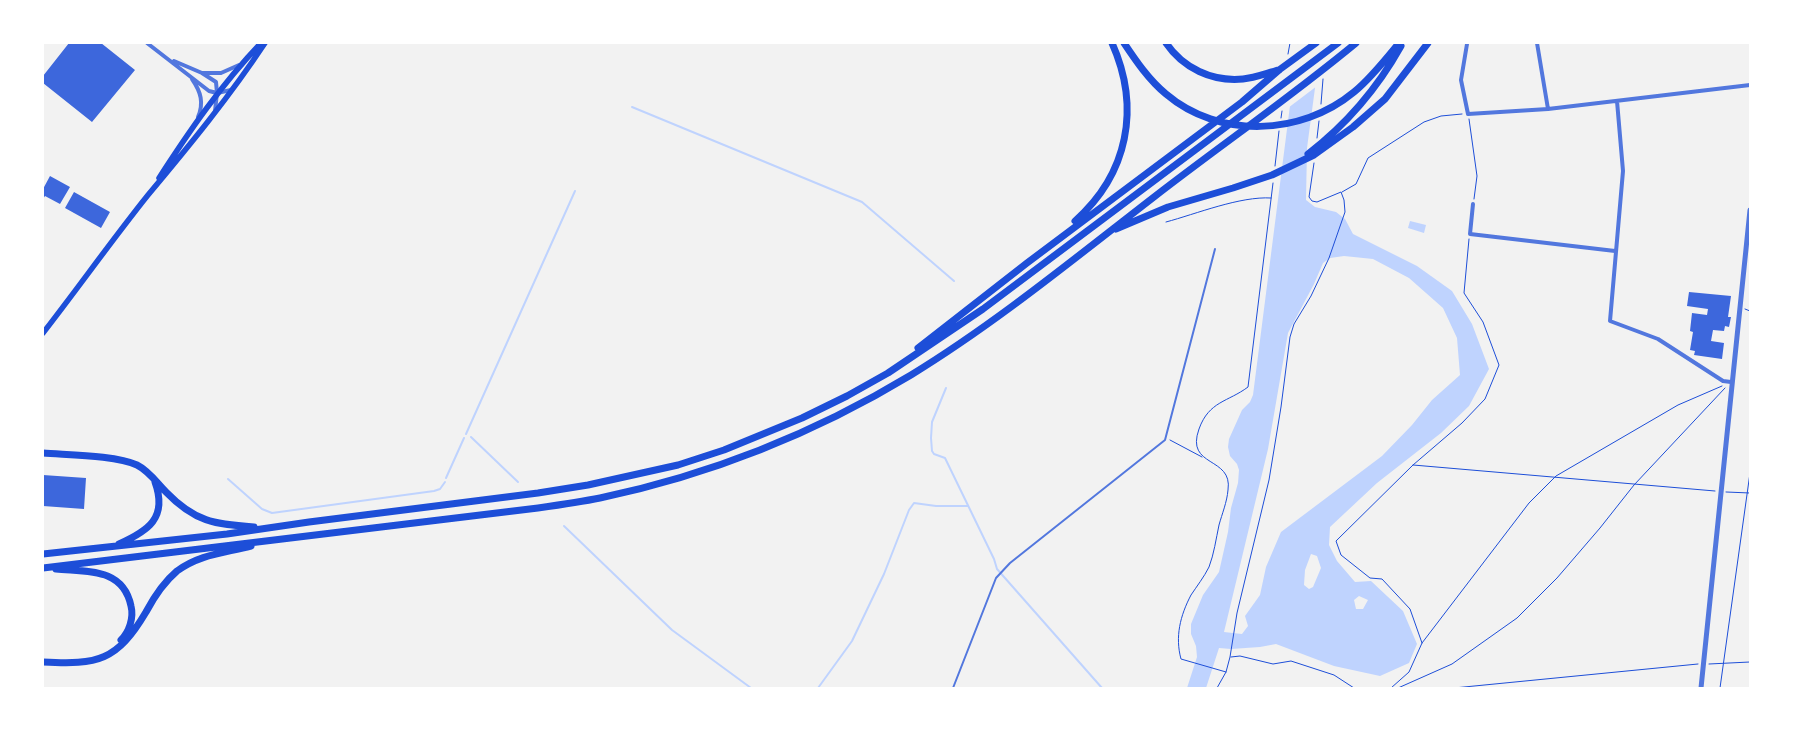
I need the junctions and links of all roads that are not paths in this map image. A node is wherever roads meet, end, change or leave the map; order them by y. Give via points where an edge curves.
1 (147, 43) edge
2 (261, 43) edge
3 (265, 43) edge
4 (1112, 43) edge
5 (1124, 43) edge
6 (1166, 43) edge
7 (1316, 43) edge
8 (1356, 43) edge
9 (1399, 43) edge
10 (1402, 43) edge
11 (1428, 43) edge
12 (1536, 43) edge
13 (1467, 44) dead end
14 (1335, 45) edge
15 (169, 59) junction
16 (241, 64) junction
17 (1279, 70) junction
18 (202, 73) junction
19 (189, 74) junction
20 (1750, 85) edge
21 (231, 90) junction
22 (217, 93) junction
23 (1617, 101) junction
24 (1548, 109) junction
25 (215, 111) junction
26 (196, 122) junction
27 (1330, 141) junction
28 (149, 194) junction
29 (1473, 204) road end
30 (1750, 210) edge
31 (1105, 234) junction
32 (1214, 249) dead end
33 (1615, 251) junction
34 (1027, 263) junction
35 (43, 333) edge
36 (888, 373) junction
37 (1731, 382) junction
38 (43, 453) edge
39 (155, 480) junction
40 (266, 528) junction
41 (263, 542) junction
42 (113, 547) junction
43 (43, 554) edge
44 (43, 568) edge
45 (43, 658) edge
46 (43, 662) edge
47 (953, 688) edge
48 (1701, 688) edge

1 - 15 street
2 - 16 main road
3 - 21 main road
4 - 34 highway via 1126,90 1128,116 1122,152 1116,168 1087,211
5 - 9 highway via 1155,84 1175,101 1195,113 1227,124 1266,126 1316,116 1342,101 1365,82
6 - 17 highway via 1184,63 1219,78 1242,79
7 - 17 highway
8 - 31 highway
10 - 27 highway via 1373,90
11 - 27 highway via 1385,99 1367,116
12 - 24 street
13 - 24 street via 1460,80 1468,114
14 - 36 highway via 983,310
15 - 18 street
15 - 19 street
16 - 18 street via 221,73
16 - 22 main road
17 - 34 highway via 1242,102
18 - 22 street via 216,82
19 - 22 street via 209,91
19 - 26 street via 202,96
20 - 23 street
21 - 22 street
21 - 25 main road
22 - 25 street
22 - 26 main road
23 - 24 street
23 - 33 street via 1623,171
25 - 28 main road
26 - 28 main road
27 - 31 highway via 1295,164 1272,175 1168,206
28 - 35 main road
29 - 33 street via 1470,234
30 - 37 street
31 - 41 highway via 998,316 911,375 797,434 740,457 664,482 592,499
32 - 47 lane via 1165,440 998,575
33 - 37 street via 1610,321 1658,339 1723,381
34 - 36 highway
36 - 40 highway via 802,418 724,450 678,465 588,486
37 - 48 street
38 - 39 highway via 125,461 142,467
39 - 40 highway via 178,504 196,516 221,524
39 - 42 highway via 160,501 153,522 138,536
40 - 42 highway
41 - 44 highway
41 - 46 highway via 199,558 176,572 161,588 130,638 107,656 94,661 76,663
42 - 43 highway
44 - 45 highway via 91,570 110,577 126,592 132,609 130,627 116,646 107,652 80,659

